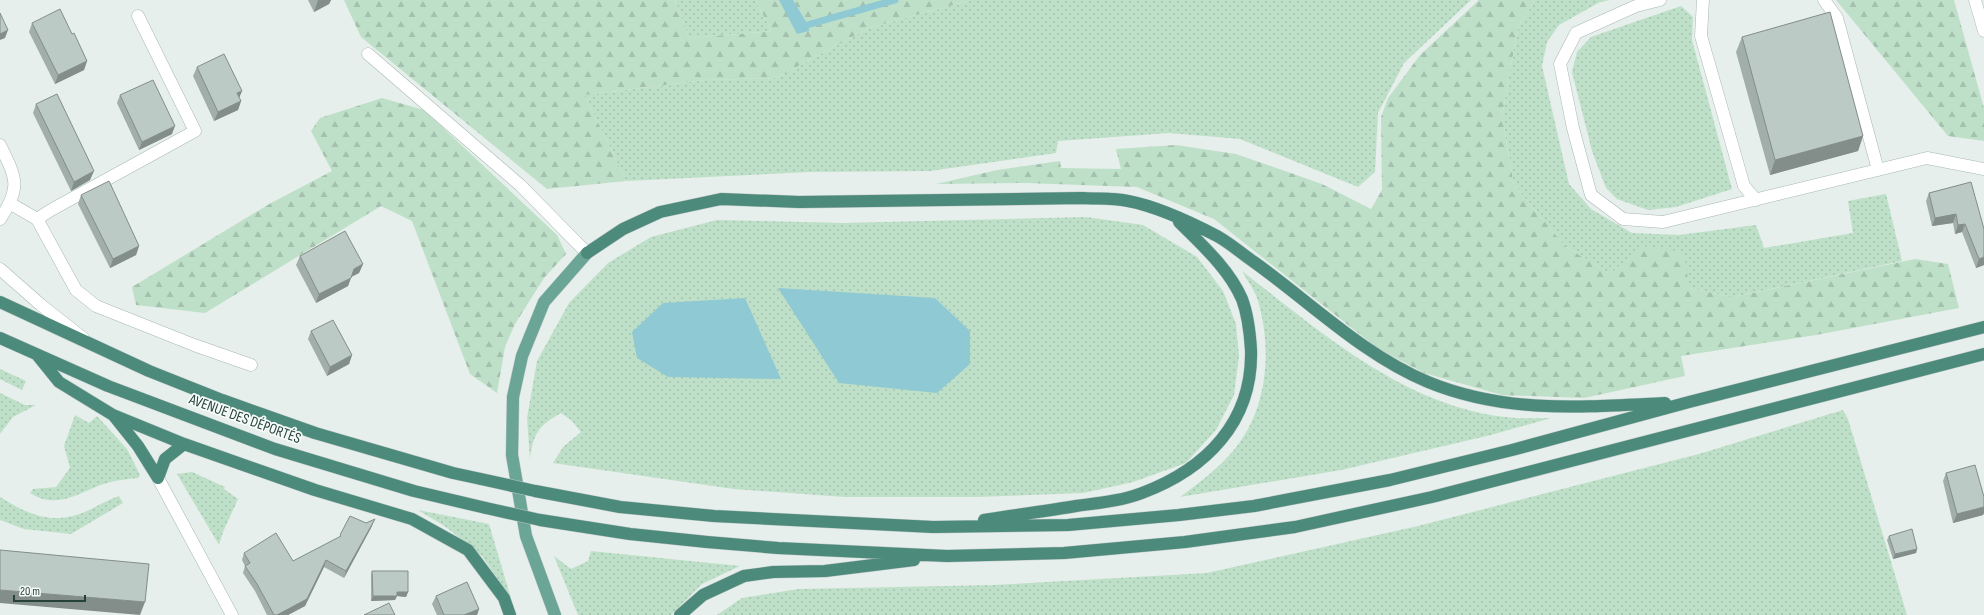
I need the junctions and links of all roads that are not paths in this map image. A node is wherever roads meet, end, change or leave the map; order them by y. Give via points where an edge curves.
1 (1660, 0) edge
2 (1703, 0) edge
3 (1824, 0) edge
4 (1975, 0) edge
5 (138, 16) dead end
6 (1984, 31) edge
7 (368, 54) dead end
8 (0, 145) edge
9 (1984, 169) edge
10 (1878, 170) junction
11 (1756, 200) junction
12 (11, 204) junction
13 (1173, 216) junction
14 (0, 219) edge
15 (37, 219) junction
16 (587, 253) junction
17 (0, 269) edge
18 (0, 302) edge
19 (1984, 327) edge
20 (0, 338) edge
21 (95, 346) junction
22 (1984, 354) edge
23 (38, 356) junction
24 (251, 365) dead end
25 (1689, 402) junction
26 (113, 415) junction
27 (184, 444) junction
28 (158, 478) junction
29 (933, 527) junction
30 (947, 556) junction
31 (232, 615) edge
32 (510, 615) edge
33 (555, 615) edge
34 (680, 615) edge

1 - 11 street via 1636,6 1576,33 1560,64 1573,128 1591,195 1623,219 1663,222
2 - 11 street via 1701,36 1744,186
3 - 10 street via 1837,18
4 - 6 street
5 - 15 street via 195,131
7 - 16 street via 520,185
8 - 12 street via 12,171 15,189
9 - 10 street via 1927,158
10 - 11 street
12 - 14 street
12 - 15 street
13 - 16 highway via 1128,201 1083,198 799,202 721,199 660,212 623,229
13 - 25 highway via 1218,237 1366,347 1427,382 1458,393 1510,404 1572,407
13 - 29 highway via 1227,274 1242,300 1250,330 1251,364 1246,392 1236,419 1218,444 1198,462 1172,479 1141,493 1106,502
15 - 24 street via 76,290 96,306
16 - 33 main road via 544,302 522,356 513,397 512,455 526,536
17 - 21 street, AVENUE DES DÉPORTÉS via 41,306
18 - 21 highway, AVENUE DES DÉPORTÉS
19 - 25 highway
20 - 23 highway, AVENUE DES DÉPORTÉS
21 - 29 highway, AVENUE DES DÉPORTÉS, bridge via 222,400 315,433 453,473 535,491 620,507 714,516
22 - 30 highway via 1432,498 1295,527 1185,542 1064,553
23 - 26 highway via 59,382
23 - 30 highway, AVENUE DES DÉPORTÉS, bridge via 108,386 275,449 414,491 540,520 630,534 707,542
25 - 29 highway via 1390,480 1254,506 1068,525
26 - 27 highway
26 - 28 highway via 138,446
27 - 28 highway via 165,459
27 - 32 highway via 315,490 412,520 468,550 504,598
28 - 31 street
30 - 34 highway via 825,571 773,572 744,576 703,595

